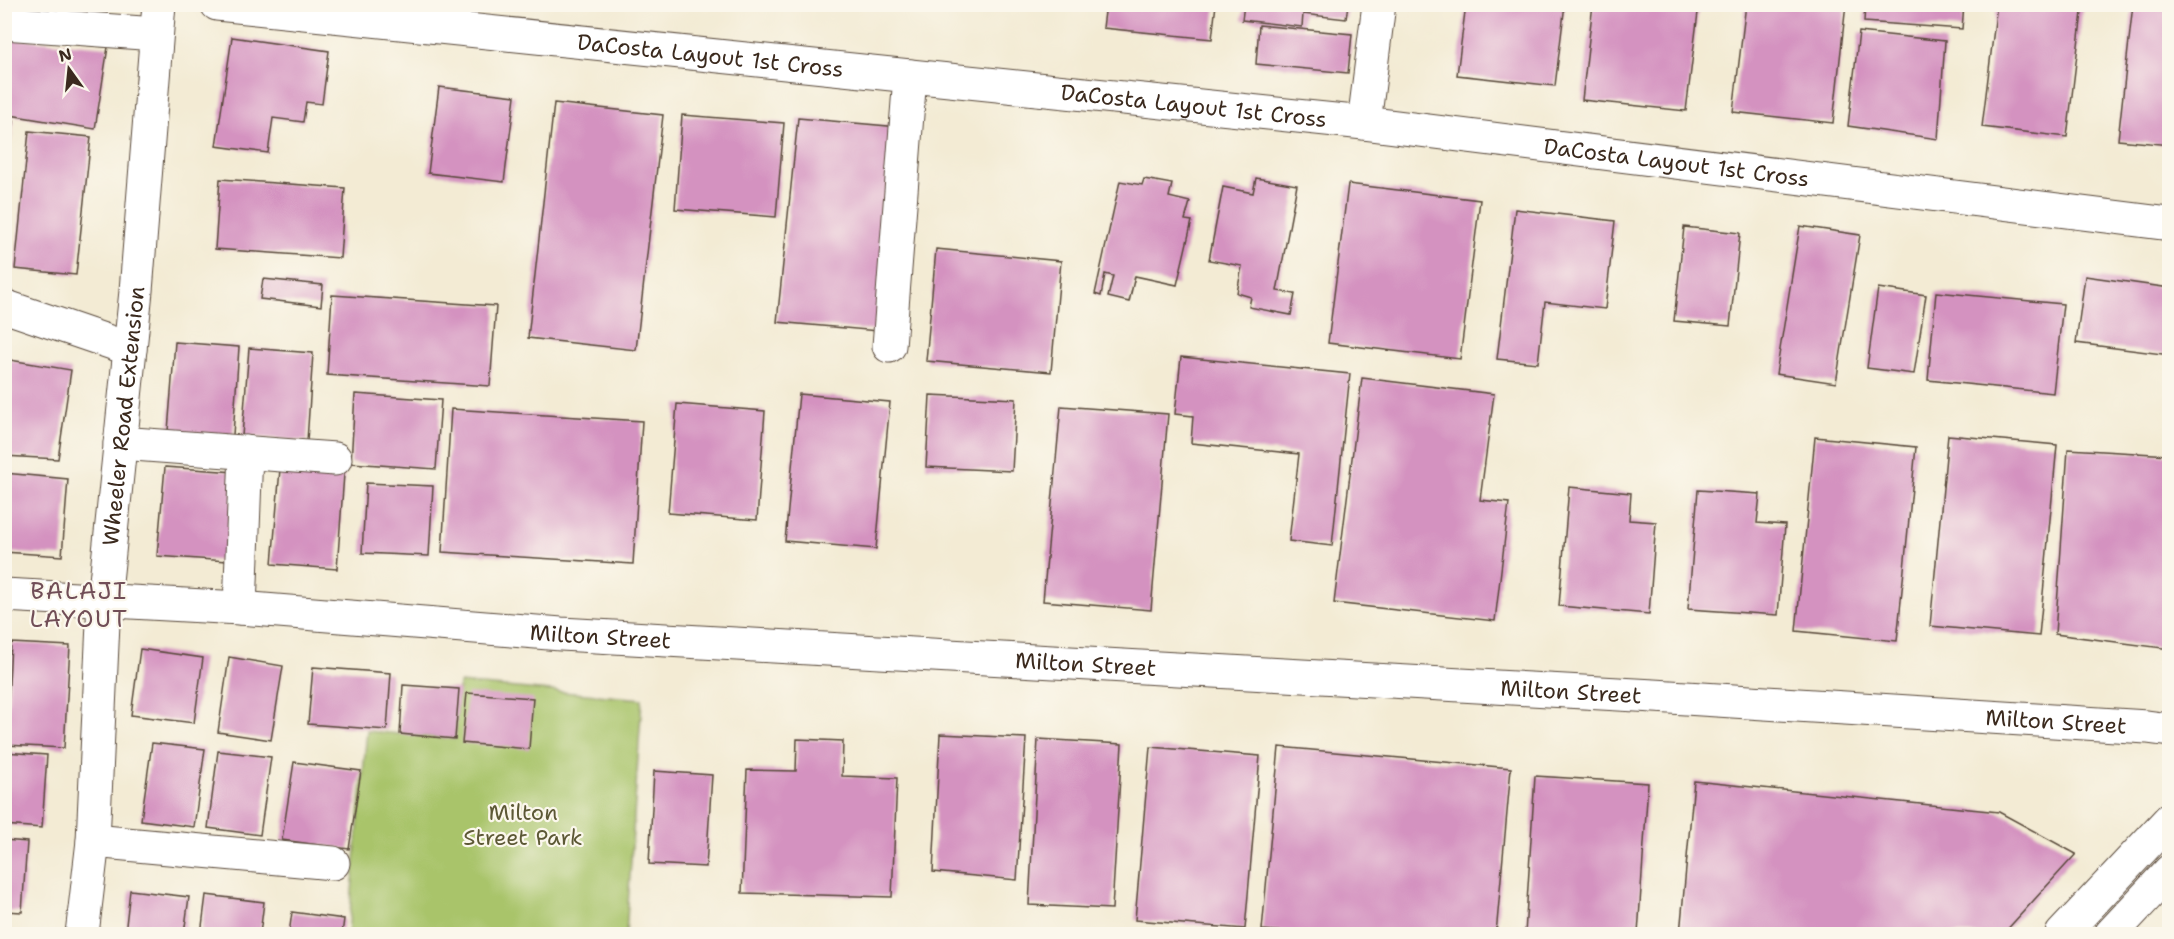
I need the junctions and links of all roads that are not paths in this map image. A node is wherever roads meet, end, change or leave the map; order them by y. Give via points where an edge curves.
1 (217, 4) edge
2 (1379, 4) edge
3 (158, 20) edge
4 (4, 23) edge
5 (910, 76) junction
6 (1364, 123) junction
7 (2169, 224) edge
8 (4, 306) edge
9 (889, 346) dead end
10 (130, 349) junction
11 (120, 443) junction
12 (246, 452) junction
13 (335, 459) dead end
14 (4, 595) edge
15 (104, 601) junction
16 (240, 608) junction
17 (2169, 730) edge
18 (2169, 819) edge
19 (93, 841) junction
20 (333, 863) dead end
21 (2167, 877) edge
22 (82, 934) edge
23 (2062, 934) edge
24 (2110, 934) edge

1 - 5 street, DaCosta Layout 1st Cross
2 - 6 street
3 - 4 street
3 - 10 street, Wheeler Road Extension
5 - 6 street, DaCosta Layout 1st Cross
5 - 9 street
6 - 7 street, DaCosta Layout 1st Cross
8 - 10 street
10 - 11 street, Wheeler Road Extension
11 - 12 street
11 - 15 street, Wheeler Road Extension
12 - 13 street
12 - 16 street
14 - 15 street, Milton Street
15 - 16 street, Milton Street
15 - 19 street, Wheeler Road Extension
16 - 17 street, Milton Street via 561,634 1642,695
18 - 23 street
19 - 20 street
19 - 22 street, Wheeler Road Extension
21 - 24 street

